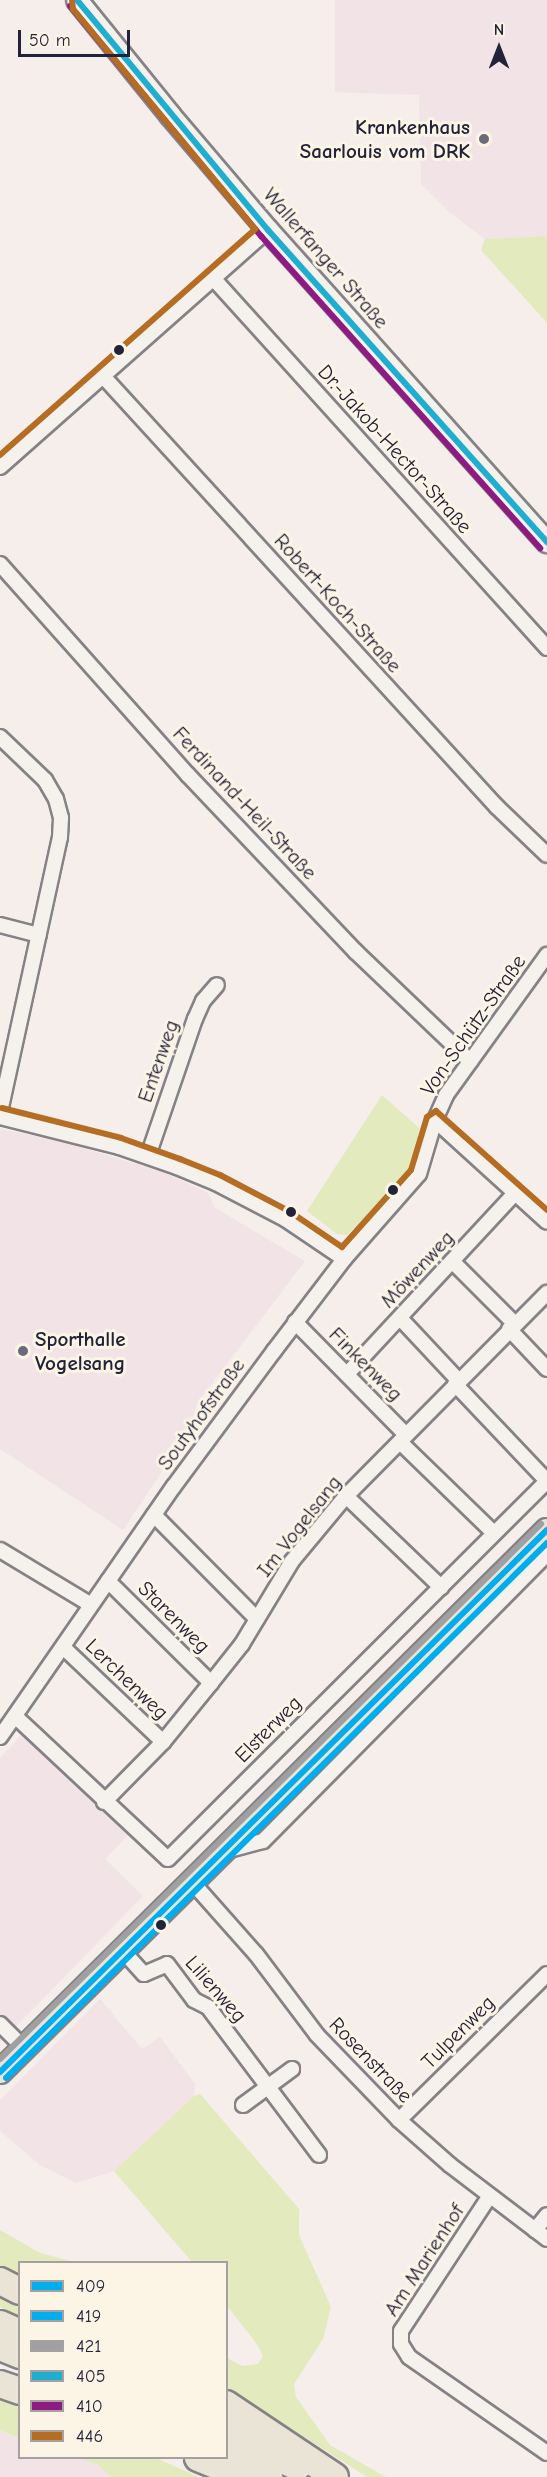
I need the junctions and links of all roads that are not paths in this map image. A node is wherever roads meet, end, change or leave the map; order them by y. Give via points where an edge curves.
1 (80, 1) edge
2 (268, 230) junction
3 (212, 277) junction
4 (102, 375) junction
5 (0, 467) edge
6 (547, 542) edge
7 (0, 564) edge
8 (547, 648) edge
9 (0, 737) edge
10 (547, 855) edge
11 (0, 925) edge
12 (39, 934) junction
13 (547, 955) edge
14 (217, 985) dead end
15 (470, 1061) junction
16 (0, 1115) edge
17 (435, 1120) junction
18 (148, 1156) junction
19 (516, 1192) junction
20 (547, 1222) edge
21 (344, 1259) junction
22 (452, 1261) junction
23 (547, 1293) edge
24 (400, 1318) junction
25 (295, 1322) junction
26 (512, 1326) junction
27 (547, 1369) edge
28 (348, 1374) junction
29 (457, 1382) junction
30 (403, 1439) junction
31 (547, 1481) edge
32 (346, 1496) junction
33 (154, 1515) junction
34 (547, 1530) edge
35 (494, 1533) junction
36 (0, 1550) edge
37 (547, 1554) edge
38 (108, 1581) junction
39 (441, 1587) junction
40 (91, 1605) junction
41 (258, 1619) junction
42 (63, 1647) junction
43 (211, 1683) junction
44 (6, 1725) edge
45 (163, 1742) junction
46 (104, 1802) junction
47 (223, 1851) junction
48 (192, 1882) junction
49 (123, 1951) junction
50 (547, 1974) edge
51 (0, 2024) edge
52 (25, 2049) junction
53 (292, 2069) dead end
54 (0, 2073) edge
55 (268, 2086) junction
56 (243, 2105) dead end
57 (399, 2120) junction
58 (319, 2155) dead end
59 (489, 2197) junction
60 (547, 2215) edge
61 (535, 2230) junction
62 (547, 2239) edge
63 (0, 2281) edge
64 (18, 2290) edge
65 (0, 2324) edge
66 (18, 2332) edge
67 (0, 2347) edge
68 (18, 2354) edge
69 (0, 2384) edge
70 (18, 2390) edge
71 (228, 2405) edge
72 (228, 2432) edge
73 (547, 2453) edge
74 (228, 2456) edge
75 (203, 2459) edge
76 (245, 2477) edge
77 (269, 2477) edge
78 (316, 2477) edge
79 (335, 2477) edge

1 - 2 main road, Wallerfanger Straße via 170,116
2 - 3 street
2 - 6 main road, Wallerfanger Straße
3 - 4 street
3 - 8 street, Dr.-Jakob-Hector-Straße
4 - 5 street
4 - 10 street, Robert-Koch-Straße via 497,807
7 - 15 street, Ferdinand-Heil-Straße via 188,775 324,918
9 - 12 street via 45,780 61,818
11 - 12 street
12 - 16 street
13 - 15 street, Von-Schütz-Straße
14 - 18 street, Entenweg via 203,1001 195,1019
15 - 17 street, Von-Schütz-Straße via 446,1095
16 - 18 street
17 - 19 street
17 - 21 street, Soutyhofstraße via 419,1174
18 - 21 street via 285,1219
19 - 20 street
19 - 22 street, Möwenweg
21 - 25 street, Soutyhofstraße
22 - 24 street, Möwenweg
22 - 26 street
23 - 26 street, Im Vogelsang
24 - 28 street, Möwenweg
24 - 29 street
25 - 28 street, Finkenweg
25 - 33 street, Soutyhofstraße
26 - 27 street
26 - 29 street, Im Vogelsang
28 - 30 street, Finkenweg
29 - 30 street, Im Vogelsang
29 - 31 street
30 - 32 street, Im Vogelsang
30 - 35 street, Finkenweg
31 - 35 street, Elsterweg
32 - 39 street
32 - 41 street, Im Vogelsang via 292,1561
33 - 38 street, Soutyhofstraße
33 - 41 street
34 - 47 main road
35 - 39 street, Elsterweg
36 - 40 street
37 - 47 street via 263,1841
38 - 40 street, Soutyhofstraße
38 - 43 street, Starenweg
39 - 46 street, Elsterweg via 168,1859
40 - 42 street, Soutyhofstraße
41 - 43 street, Im Vogelsang
42 - 44 street, Soutyhofstraße
42 - 45 street, Lerchenweg
43 - 45 street, Im Vogelsang
44 - 46 street, Elsterweg
45 - 46 street, Im Vogelsang
47 - 48 main road
48 - 49 main road
48 - 57 street, Rosenstraße via 250,1947 317,2035
49 - 52 main road
49 - 55 street, Lilienweg via 144,1974 167,1964 194,2000 208,2007
50 - 57 street, Tulpenweg
51 - 52 street
52 - 54 main road
53 - 55 street
55 - 56 street
55 - 58 street, Lilienweg
57 - 59 street, Rosenstraße
59 - 61 street, Rosenstraße
59 - 73 street, Am Marienhof via 401,2331 401,2344 409,2357
60 - 61 street
61 - 62 street, Rosenstraße
63 - 64 highway
65 - 66 highway
67 - 68 highway
69 - 70 highway
71 - 79 highway
72 - 78 highway
74 - 77 highway
75 - 76 highway

